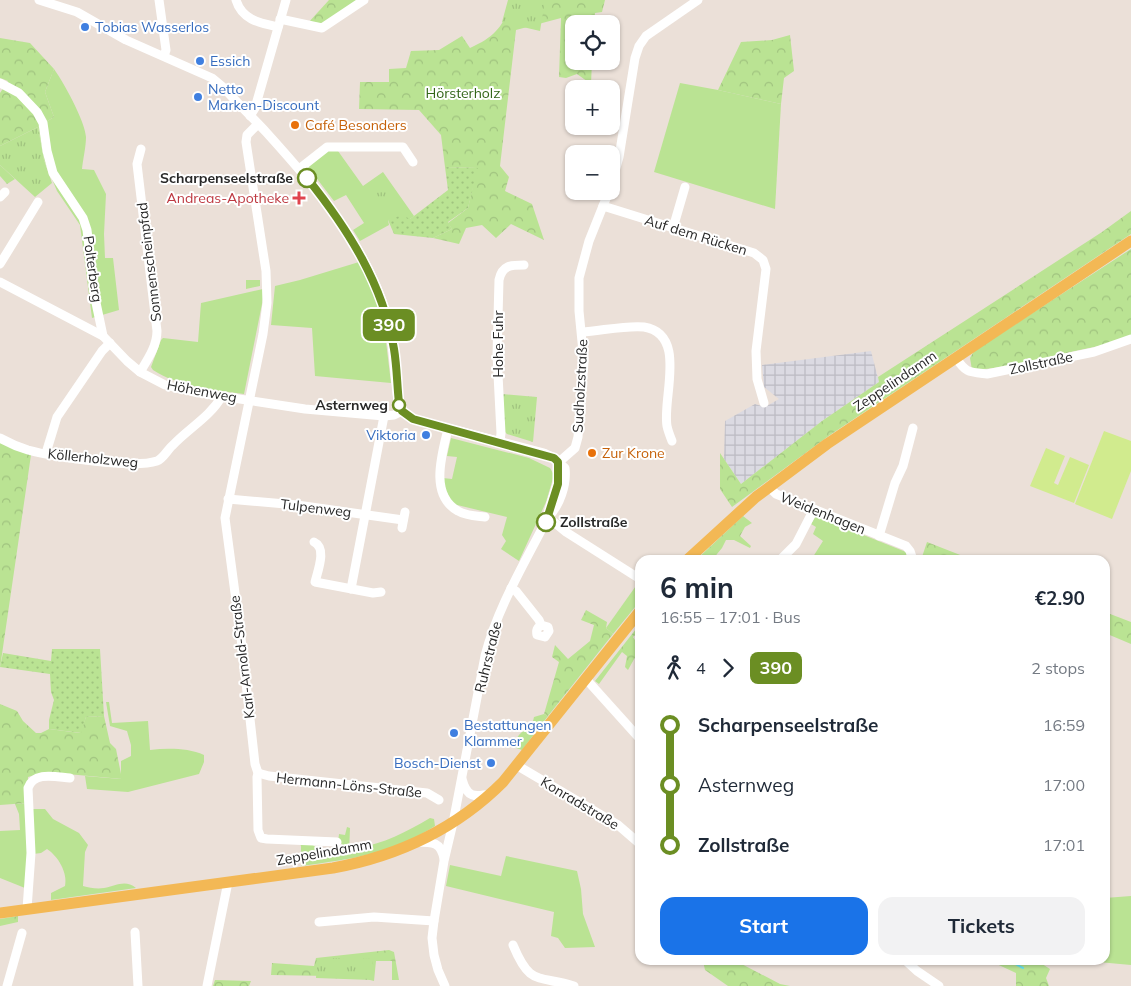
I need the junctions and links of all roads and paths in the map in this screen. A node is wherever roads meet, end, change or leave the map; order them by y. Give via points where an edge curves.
1 (39, 0) edge
2 (159, 0) edge
3 (236, 0) edge
4 (286, 0) edge
5 (364, 0) edge
6 (698, 0) edge
7 (70, 5) edge
8 (279, 23) junction
9 (164, 56) junction
10 (0, 83) edge
11 (250, 116) junction
12 (258, 124) junction
13 (141, 148) dead end
14 (620, 157) edge
15 (413, 162) dead end
16 (299, 170) junction
17 (685, 187) dead end
18 (605, 200) edge
19 (38, 202) dead end
20 (603, 206) junction
21 (673, 228) junction
22 (1131, 241) edge
23 (0, 264) edge
24 (524, 265) dead end
25 (0, 282) edge
26 (582, 332) junction
27 (103, 336) junction
28 (1131, 339) edge
29 (110, 344) junction
30 (956, 358) junction
31 (140, 372) junction
32 (222, 396) junction
33 (248, 400) junction
34 (764, 403) dead end
35 (402, 411) junction
36 (384, 416) junction
37 (913, 428) dead end
38 (448, 429) junction
39 (0, 438) edge
40 (672, 441) dead end
41 (500, 442) junction
42 (46, 453) junction
43 (558, 462) junction
44 (769, 487) junction
45 (228, 499) junction
46 (814, 509) junction
47 (365, 514) junction
48 (485, 517) dead end
49 (548, 517) junction
50 (403, 520) dead end
51 (880, 536) junction
52 (314, 542) dead end
53 (691, 555) edge
54 (785, 555) edge
55 (911, 555) edge
56 (635, 576) edge
57 (511, 588) junction
58 (351, 589) junction
59 (381, 592) dead end
60 (635, 617) edge
61 (541, 625) dead end
62 (586, 679) junction
63 (635, 733) edge
64 (518, 766) junction
65 (258, 773) junction
66 (462, 777) junction
67 (70, 778) dead end
68 (491, 794) junction
69 (439, 800) dead end
70 (453, 823) junction
71 (635, 840) edge
72 (337, 842) dead end
73 (417, 842) junction
74 (444, 860) junction
75 (228, 882) junction
76 (27, 909) junction
77 (0, 913) edge
78 (434, 921) junction
79 (319, 922) dead end
80 (135, 932) dead end
81 (22, 933) dead end
82 (513, 945) dead end
83 (910, 965) edge
84 (7, 986) edge
85 (138, 986) edge
86 (206, 986) edge
87 (445, 986) edge
88 (574, 986) edge
89 (939, 986) edge

1 - 7 street
2 - 9 street via 166,50
3 - 8 street via 249,19
4 - 8 street
5 - 8 street via 322,28
6 - 14 street via 650,32 639,46
7 - 9 street via 126,40
8 - 11 street
9 - 11 street via 218,82
10 - 27 street, Polterberg via 19,93 37,112 43,123 53,173 88,230 95,298
11 - 12 street
12 - 16 street
12 - 33 street via 246,136 246,142 266,271 267,303
13 - 31 street, Sonnenscheinpfad via 137,164 157,334 152,353
15 - 16 street via 402,147 327,147
16 - 35 street via 350,236 379,294 394,348
17 - 21 street
18 - 20 street, Sudholzstraße
19 - 23 street
20 - 21 street, Auf dem Rücken
20 - 26 street, Sudholzstraße via 579,278
21 - 34 street, Auf dem Rücken via 754,253 764,263 766,270 756,361
22 - 30 main road, Zeppelindamm
24 - 41 street, Hohe Fuhr via 506,267 499,280
25 - 27 street, Höhenweg
26 - 40 street, Sudholzstraße via 644,327 657,332 666,341 670,358 667,425
26 - 43 street, Sudholzstraße via 584,362 576,443 571,453
27 - 29 street, Höhenweg
28 - 30 street, Zollstraße via 1094,352 987,374 963,369
29 - 31 street, Höhenweg
29 - 42 street via 57,417
30 - 44 main road, Zeppelindamm
31 - 32 street, Höhenweg via 165,385
32 - 33 street, Höhenweg
32 - 42 street, Köllerholzweg via 214,408 158,461 132,464
33 - 36 street, Höhenweg via 309,410
33 - 45 street, Karl-Arnold-Straße
35 - 36 street, Höhenweg
35 - 38 street via 413,419
36 - 47 street
37 - 51 street, Weidenhagen
38 - 41 street
38 - 48 street via 439,474 442,492 459,512
39 - 42 street, Köllerholzweg via 23,449
41 - 43 street via 544,454
43 - 49 street, Ruhrstraße via 559,478
44 - 46 street, Weidenhagen via 776,494
44 - 53 main road, Zeppelindamm
45 - 47 street, Tulpenweg
45 - 65 street, Karl-Arnold-Straße via 225,518 254,764
46 - 51 street, Weidenhagen
46 - 54 street via 796,544
47 - 50 street, Tulpenweg
47 - 58 street
49 - 56 street
49 - 57 street, Ruhrstraße
51 - 55 street, Weidenhagen via 909,549
52 - 58 street via 321,550 316,582
57 - 61 street
57 - 66 street, Ruhrstraße via 486,652
58 - 59 street
60 - 62 main road, Zeppelindamm
62 - 63 street
62 - 64 main road, Zeppelindamm
64 - 68 main road, Zeppelindamm
64 - 71 street, Konradstraße via 618,825
65 - 69 street, Hermann-Löns-Straße via 427,793
65 - 72 street, Karl-Arnold-Straße via 258,830 261,838
66 - 68 street via 468,794
66 - 70 street, Ruhrstraße
67 - 76 street via 42,777 30,781
68 - 70 main road, Zeppelindamm
70 - 73 main road, Zeppelindamm
70 - 74 street, Ruhrstraße
73 - 74 street via 438,846
73 - 75 main road, Zeppelindamm via 365,862
74 - 78 street, Ruhrstraße
75 - 76 main road, Zeppelindamm
75 - 86 street
76 - 77 main road, Zeppelindamm
78 - 79 street via 374,917
78 - 87 street, Ruhrstraße via 434,955
80 - 85 street
81 - 84 street
82 - 88 street via 524,968 533,977
83 - 89 street

